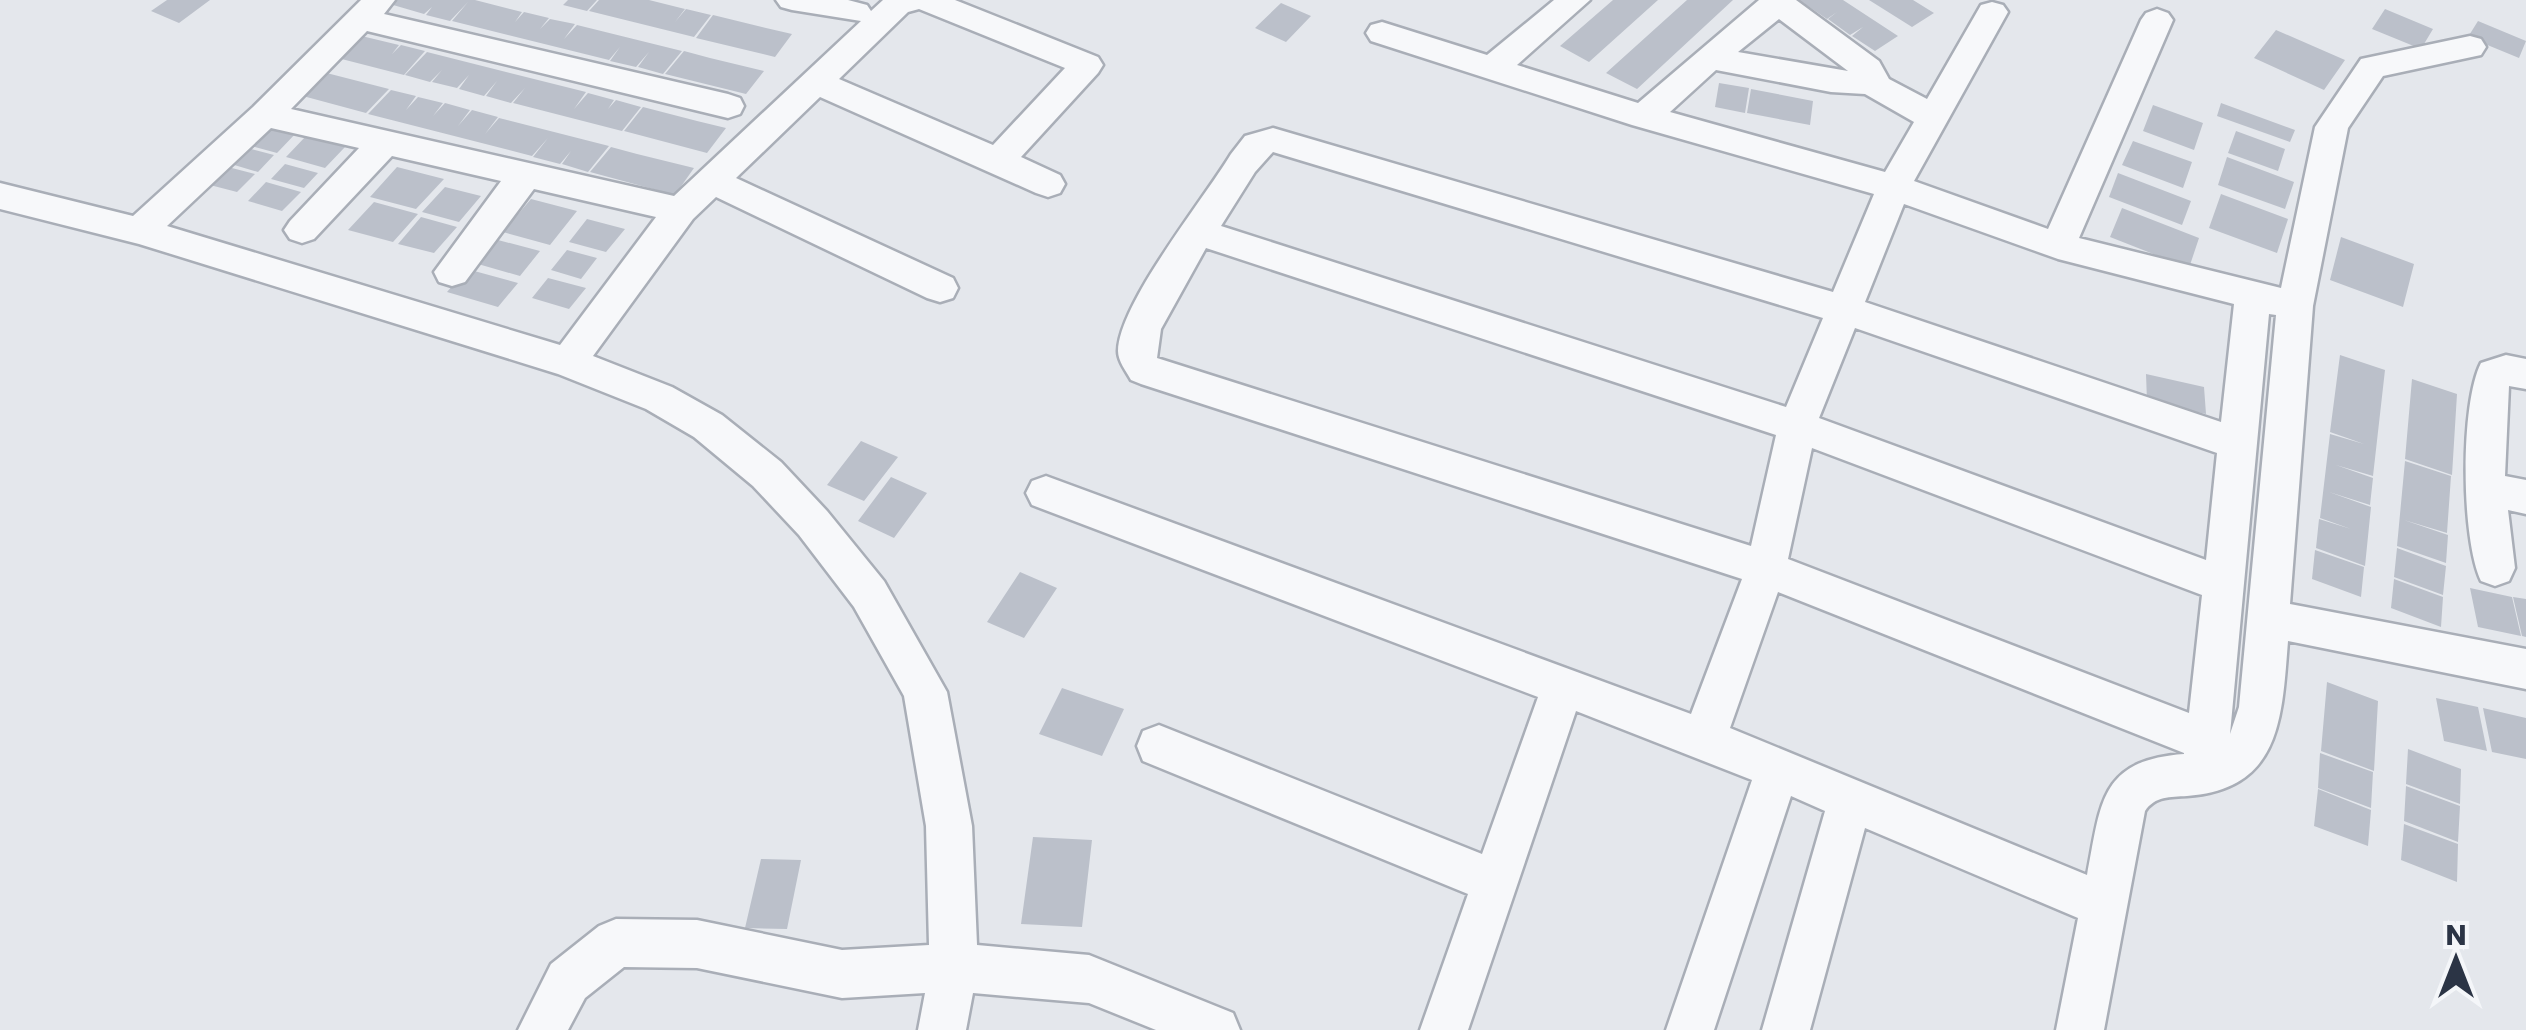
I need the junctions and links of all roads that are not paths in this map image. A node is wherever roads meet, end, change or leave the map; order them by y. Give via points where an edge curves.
1 (792, 0) edge
2 (914, 0) edge
3 (926, 0) edge
4 (1574, 0) edge
5 (1777, 2) edge
6 (1985, 4) edge
7 (370, 9) edge
8 (856, 12) dead end
9 (2157, 20) dead end
10 (1382, 34) dead end
11 (2470, 47) dead end
12 (1710, 58) junction
13 (1491, 69) junction
14 (815, 82) junction
15 (1871, 84) junction
16 (728, 106) dead end
17 (265, 114) junction
18 (1644, 117) junction
19 (1932, 117) junction
20 (383, 144) junction
21 (998, 161) junction
22 (526, 174) junction
23 (710, 180) junction
24 (1048, 184) dead end
25 (1894, 187) junction
26 (0, 196) edge
27 (681, 210) junction
28 (302, 230) dead end
29 (139, 231) junction
30 (1200, 233) junction
31 (2058, 246) junction
32 (452, 272) dead end
33 (940, 288) dead end
34 (2252, 295) junction
35 (2295, 306) junction
36 (1845, 310) junction
37 (568, 362) junction
38 (2526, 374) edge
39 (1797, 426) junction
40 (2236, 443) junction
41 (2486, 489) junction
42 (1046, 493) dead end
43 (2526, 497) edge
44 (2495, 568) dead end
45 (1766, 569) junction
46 (2222, 584) junction
47 (2269, 620) junction
48 (2526, 669) edge
49 (1563, 686) junction
50 (1704, 739) junction
51 (1159, 746) dead end
52 (2206, 757) junction
53 (1778, 769) junction
54 (1850, 802) junction
55 (1495, 882) junction
56 (2104, 906) junction
57 (954, 967) junction
58 (542, 1030) edge
59 (942, 1030) edge
60 (1216, 1030) edge
61 (1444, 1030) edge
62 (1690, 1030) edge
63 (1786, 1030) edge
64 (2080, 1030) edge

1 - 8 street
2 - 14 street via 897,5
3 - 21 street via 1087,65
4 - 13 street
5 - 12 street
5 - 15 street via 1868,69
6 - 19 street
7 - 16 street
7 - 17 street
9 - 31 street
10 - 13 street
11 - 35 street via 2372,67 2332,127
12 - 15 street
12 - 18 street
13 - 18 street
14 - 21 street
14 - 23 street
15 - 19 street
17 - 20 street
17 - 29 street
18 - 25 street
19 - 25 street
20 - 22 street
20 - 28 street
21 - 24 street
22 - 27 street
22 - 32 street
23 - 27 street
23 - 33 street
25 - 31 street
25 - 36 street
26 - 29 street
27 - 37 street
29 - 37 street
30 - 36 street via 1251,152 1274,140
30 - 39 street
30 - 45 street via 1138,342 1144,369
31 - 34 street
34 - 35 street
34 - 40 street
35 - 47 street
36 - 39 street
36 - 40 street
37 - 57 street via 659,398 708,426 768,474 869,594 925,692 949,826
38 - 41 street via 2494,374
39 - 45 street
39 - 46 street
40 - 46 street
41 - 43 street
41 - 44 street
42 - 49 street
45 - 50 street
45 - 52 street
46 - 52 street
47 - 48 street
47 - 52 street via 2262,707 2244,752 2225,769
49 - 50 street
49 - 55 street
50 - 53 street
51 - 55 street
52 - 56 street via 2131,788
53 - 54 street
53 - 62 street
54 - 56 street
54 - 63 street
55 - 61 street
56 - 64 street
57 - 58 street via 842,974 697,944 616,943 568,981
57 - 59 street
57 - 60 street via 1088,979

